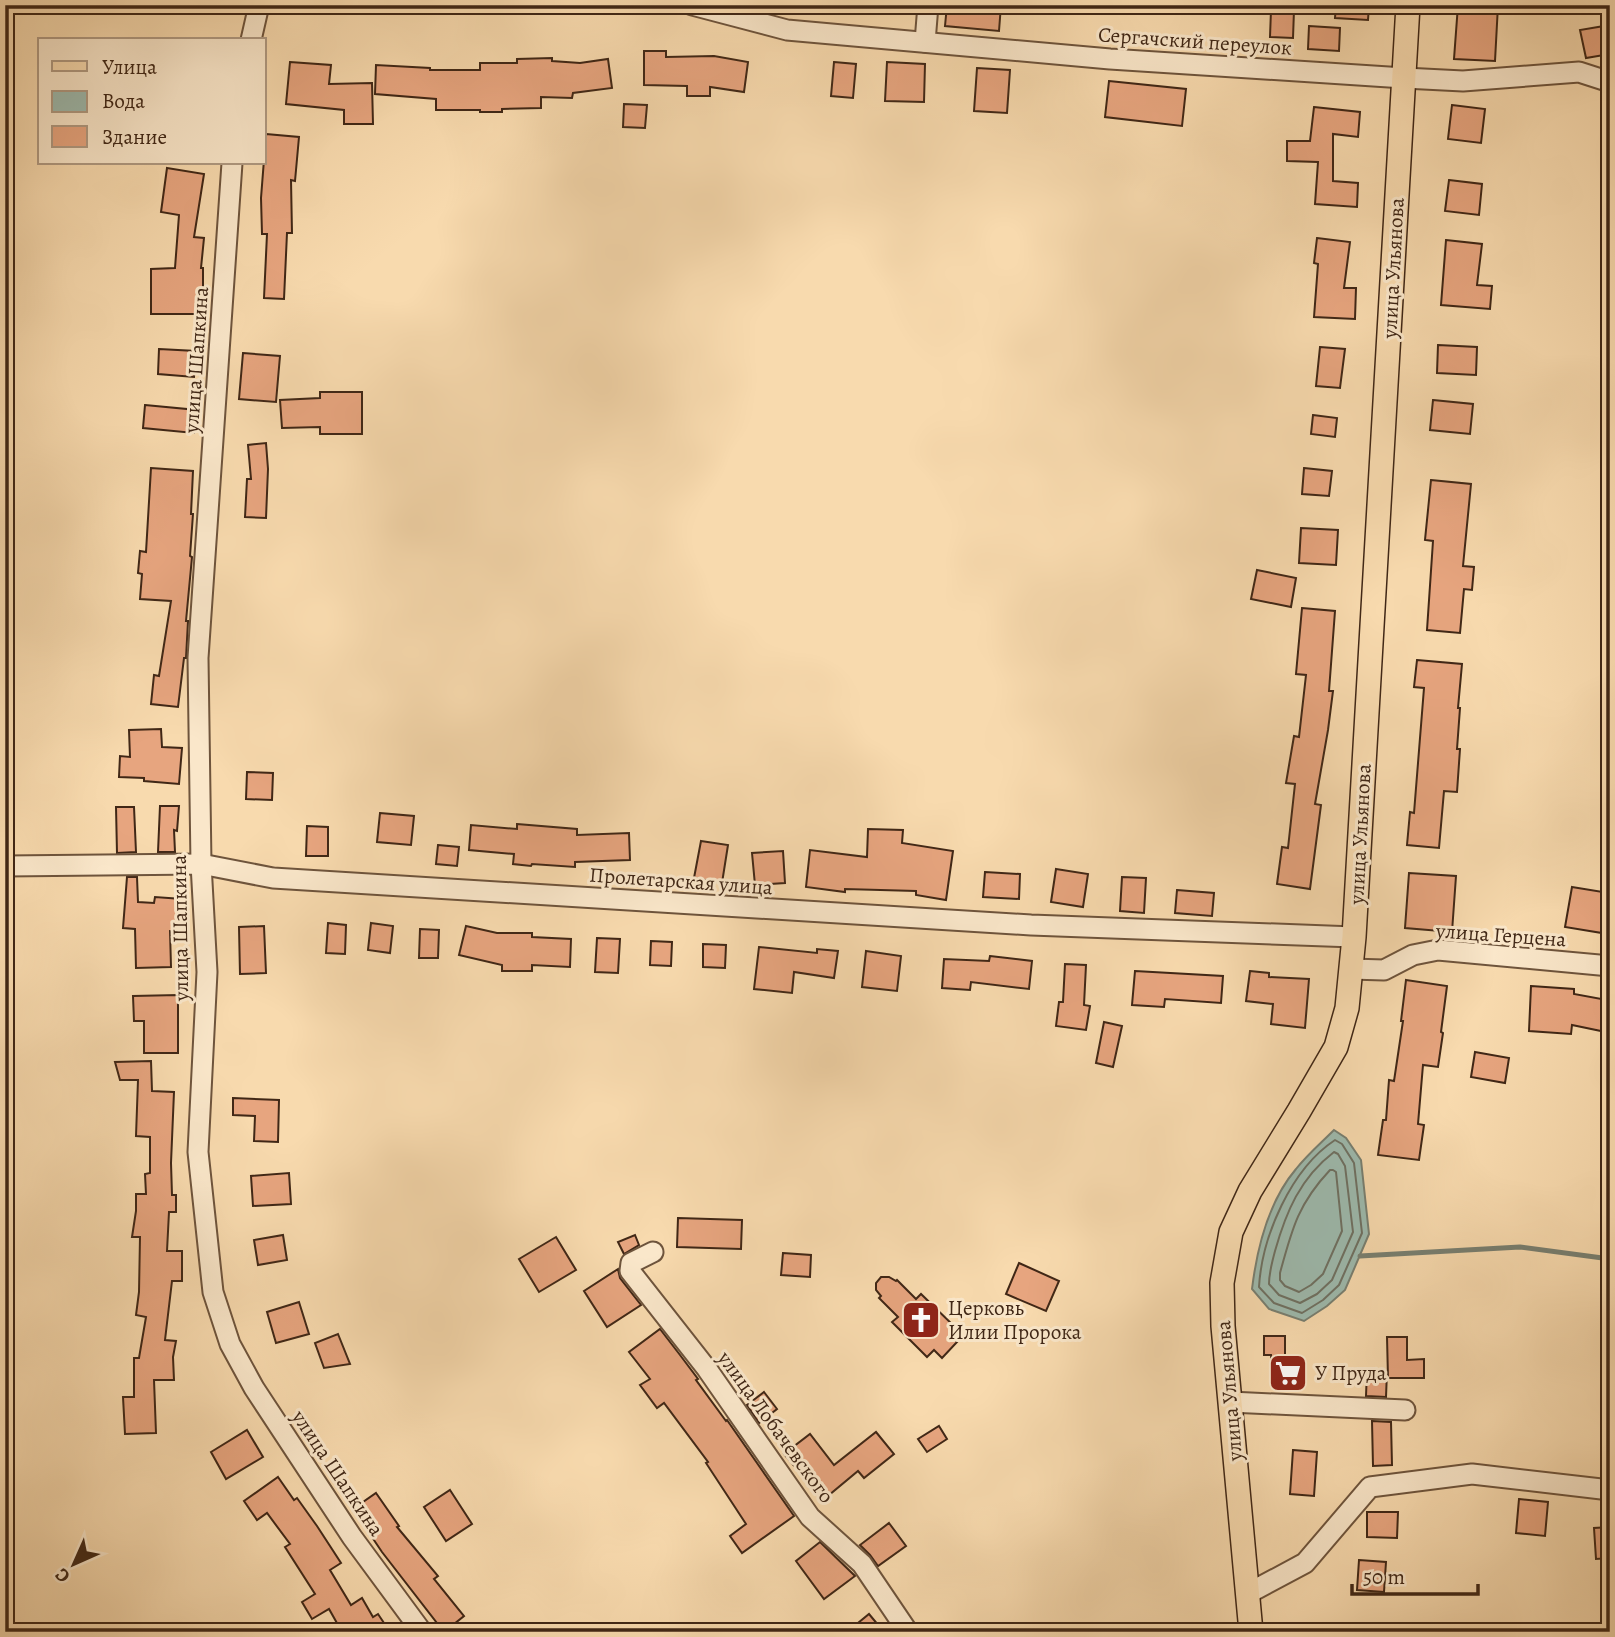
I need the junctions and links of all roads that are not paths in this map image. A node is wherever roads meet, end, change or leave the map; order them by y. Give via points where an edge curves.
1 (260, 5) edge
2 (692, 5) edge
3 (928, 5) edge
4 (1408, 5) edge
5 (252, 38) edge
6 (925, 43) junction
7 (1610, 65) edge
8 (1579, 72) junction
9 (1404, 78) junction
10 (1610, 82) edge
11 (232, 164) edge
12 (201, 864) junction
13 (5, 866) edge
14 (1354, 937) junction
15 (1610, 966) edge
16 (1351, 969) junction
17 (653, 1252) dead end
18 (1230, 1402) junction
19 (1405, 1410) dead end
20 (1610, 1490) edge
21 (1247, 1594) junction
22 (422, 1632) edge
23 (908, 1632) edge
24 (1251, 1632) edge

1 - 5 street
2 - 6 street, Сергачский переулок via 787,30
3 - 6 street
4 - 9 main road, улица Ульянова
6 - 9 street, Сергачский переулок
7 - 8 street
8 - 9 street, Сергачский переулок via 1463,81
8 - 10 street
9 - 14 main road, улица Ульянова
11 - 12 street, улица Шапкина via 198,658
12 - 13 street, Пролетарская улица
12 - 14 street, Пролетарская улица via 287,879 1031,925
12 - 22 street, улица Шапкина via 207,972 198,1152 213,1292 230,1344 254,1388 352,1537
14 - 16 main road, улица Ульянова
15 - 16 street, улица Герцена via 1438,950 1413,955 1384,970
16 - 18 main road, улица Ульянова via 1336,1047 1250,1191 1231,1232 1222,1283
17 - 23 street, улица Лобачевского via 631,1263 630,1271 810,1517 862,1564
18 - 19 street
18 - 21 main road, улица Ульянова
20 - 21 street via 1472,1474 1370,1487 1305,1563
21 - 24 main road, улица Ульянова

